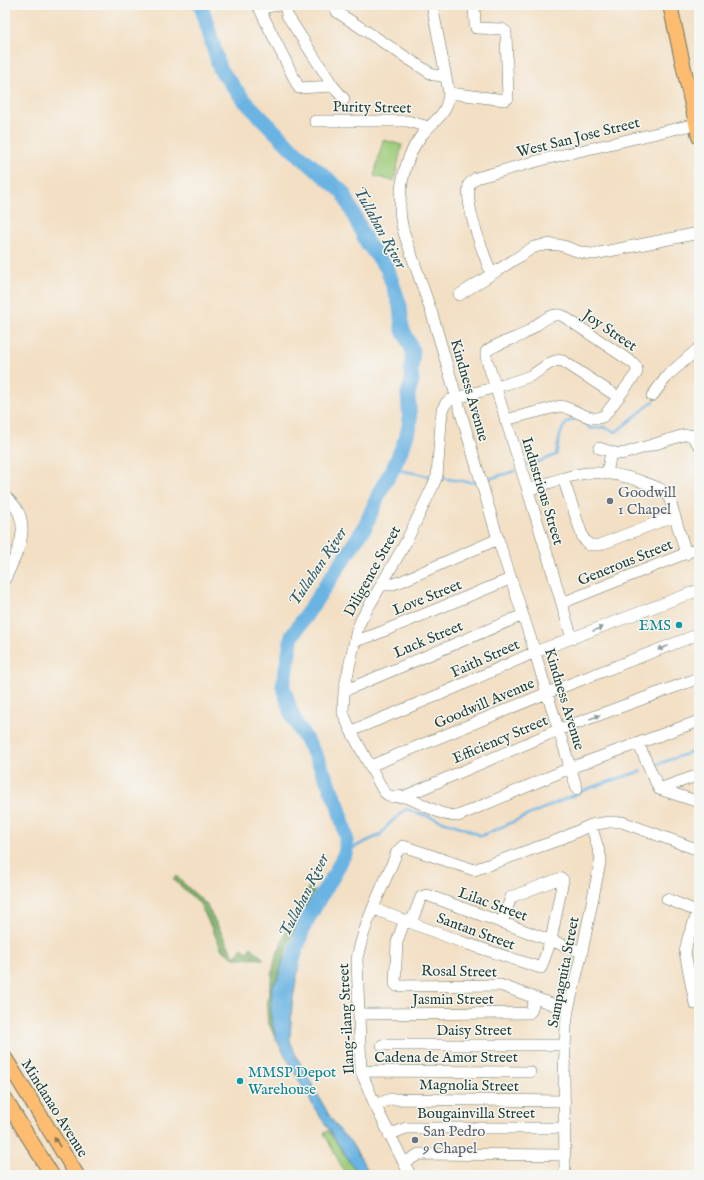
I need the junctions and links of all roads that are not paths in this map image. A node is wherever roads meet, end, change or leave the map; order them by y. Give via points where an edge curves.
1 (278, 5) edge
2 (285, 5) edge
3 (340, 5) edge
4 (432, 5) edge
5 (474, 5) edge
6 (670, 5) edge
7 (259, 6) edge
8 (446, 76) junction
9 (333, 86) junction
10 (449, 93) junction
11 (344, 99) dead end
12 (314, 121) dead end
13 (428, 127) junction
14 (698, 130) edge
15 (699, 233) edge
16 (491, 274) junction
17 (459, 295) dead end
18 (699, 348) edge
19 (486, 352) joint
20 (496, 387) junction
21 (652, 396) dead end
22 (618, 397) junction
23 (457, 398) junction
24 (505, 420) junction
25 (699, 445) edge
26 (599, 448) dead end
27 (611, 452) junction
28 (607, 474) junction
29 (563, 478) junction
30 (528, 490) junction
31 (5, 496) edge
32 (674, 516) junction
33 (498, 539) junction
34 (699, 548) edge
35 (686, 554) junction
36 (5, 579) edge
37 (510, 579) junction
38 (382, 585) junction
39 (699, 590) edge
40 (562, 603) junction
41 (523, 615) junction
42 (699, 634) edge
43 (572, 639) junction
44 (355, 641) junction
45 (535, 652) junction
46 (699, 678) edge
47 (344, 691) junction
48 (547, 693) junction
49 (699, 721) edge
50 (558, 730) junction
51 (350, 731) junction
52 (638, 743) junction
53 (370, 766) junction
54 (570, 768) junction
55 (699, 775) edge
56 (577, 789) dead end
57 (659, 789) junction
58 (403, 797) junction
59 (699, 802) edge
60 (591, 825) junction
61 (699, 850) edge
62 (667, 899) dead end
63 (374, 909) junction
64 (699, 912) edge
65 (408, 921) junction
66 (502, 923) junction
67 (551, 940) junction
68 (582, 952) junction
69 (395, 984) joint
70 (535, 998) junction
71 (697, 1004) edge
72 (568, 1010) junction
73 (360, 1014) junction
74 (382, 1045) dead end
75 (565, 1045) junction
76 (5, 1058) edge
77 (361, 1071) junction
78 (530, 1072) dead end
79 (5, 1099) edge
80 (565, 1101) junction
81 (375, 1106) junction
82 (565, 1128) junction
83 (389, 1135) junction
84 (565, 1155) junction
85 (404, 1164) junction
86 (52, 1175) edge
87 (77, 1175) edge
88 (410, 1175) edge
89 (565, 1175) edge

1 - 7 street
2 - 9 street via 286,15
3 - 8 street via 336,8 337,12 433,75
4 - 8 street, Kindness Avenue
5 - 10 street via 476,28 502,29 506,32 508,98 505,100
6 - 14 main road
7 - 9 street via 299,88
8 - 10 street, Kindness Avenue
9 - 11 street
10 - 13 street, Kindness Avenue via 445,110
12 - 13 street, Purity Street via 407,121
13 - 23 street, Kindness Avenue via 414,146 407,163 400,197 400,220
14 - 16 street, West San Jose Street via 545,159 476,178 469,184 467,193
15 - 16 street via 594,254 583,254 563,246 549,244 534,247
16 - 17 street
18 - 21 street via 668,375
19 - 20 street, Industrious Street
19 - 22 street, Joy Street via 524,334 552,315 561,315 635,365 637,372
20 - 22 street, Diligence Street via 533,375 559,360
20 - 23 street, Diligence Street
20 - 24 street, Industrious Street
22 - 24 street, Joy Street via 605,415 598,419 560,406
23 - 33 street, Kindness Avenue
23 - 38 street, Diligence Street via 448,401 442,410 437,476 406,542
24 - 30 street, Industrious Street
25 - 27 street via 691,435 684,435 626,453
26 - 27 street
27 - 28 street
28 - 29 street via 587,473
28 - 32 street via 631,478 666,492
29 - 30 street
29 - 32 street via 583,538 589,546 599,545
30 - 40 street, Industrious Street
31 - 36 street via 16,507 23,524 23,534
32 - 35 street
33 - 37 street, Kindness Avenue
33 - 38 street via 402,581
34 - 35 street, Generous Street
35 - 40 street, Generous Street
37 - 41 street, Kindness Avenue
37 - 44 street, Love Street
38 - 44 street, Diligence Street via 361,620
43 -> 39 street, Faith Street
40 - 43 street, Industrious Street
41 - 45 street, Kindness Avenue
41 - 47 street, Luck Street
42 -> 48 street, Goodwill Avenue
43 - 45 street, Faith Street
44 - 47 street, Diligence Street
45 - 48 street, Kindness Avenue
45 - 51 street, Faith Street
50 -> 46 street, Efficiency Street
47 - 51 street, Diligence Street via 343,713
48 - 50 street, Kindness Avenue
48 - 53 street, Goodwill Avenue
49 - 52 street, Diligence Street
50 - 54 street, Kindness Avenue
50 - 58 street, Efficiency Street
51 - 53 street, Diligence Street
52 - 54 street, Diligence Street
52 - 57 street
53 - 58 street, Diligence Street via 384,792 395,798
54 - 56 street, Kindness Avenue
54 - 58 street, Diligence Street via 458,816 435,812
55 - 57 street
57 - 59 street
60 - 61 street via 622,822
60 - 63 street, Ilang-ilang Street via 558,840 474,870 403,846 397,852
60 - 68 street, Sampaguita Street via 601,858
62 - 64 street
63 - 65 street, Santan Street
63 - 73 street, Ilang-ilang Street via 360,942 357,959
64 - 71 street via 685,952
65 - 66 street, Lilac Street via 413,918 421,897 427,895
65 - 67 street, Santan Street via 538,969 542,967
65 - 69 street, Lilac Street via 403,925 397,942
66 - 67 street, Lilac Street
66 - 67 street via 510,897 561,878 563,883
67 - 68 street, Lilac Street
68 - 72 street, Sampaguita Street
69 - 70 street, Rosal Street via 500,986
70 - 72 street, Rosal Street
70 - 73 street, Jasmin Street via 529,1014
72 - 75 street, Sampaguita Street
73 - 77 street, Ilang-ilang Street
74 - 75 street, Daisy Street
75 - 80 street, Sampaguita Street
87 -> 76 main road, Mindanao Avenue
77 - 78 street, Cadena de Amor Street
77 - 81 street, Ilang-ilang Street
79 - 86 main road
80 - 81 street, Magnolia Street via 391,1099
80 - 82 street, Sampaguita Street
81 - 83 street, Ilang-ilang Street
82 - 83 street, Bougainvilla Street via 406,1128
82 - 84 street, Sampaguita Street
83 - 85 street, Ilang-ilang Street
84 - 85 street via 419,1154
84 - 89 street, Sampaguita Street
85 - 88 street, Ilang-ilang Street

